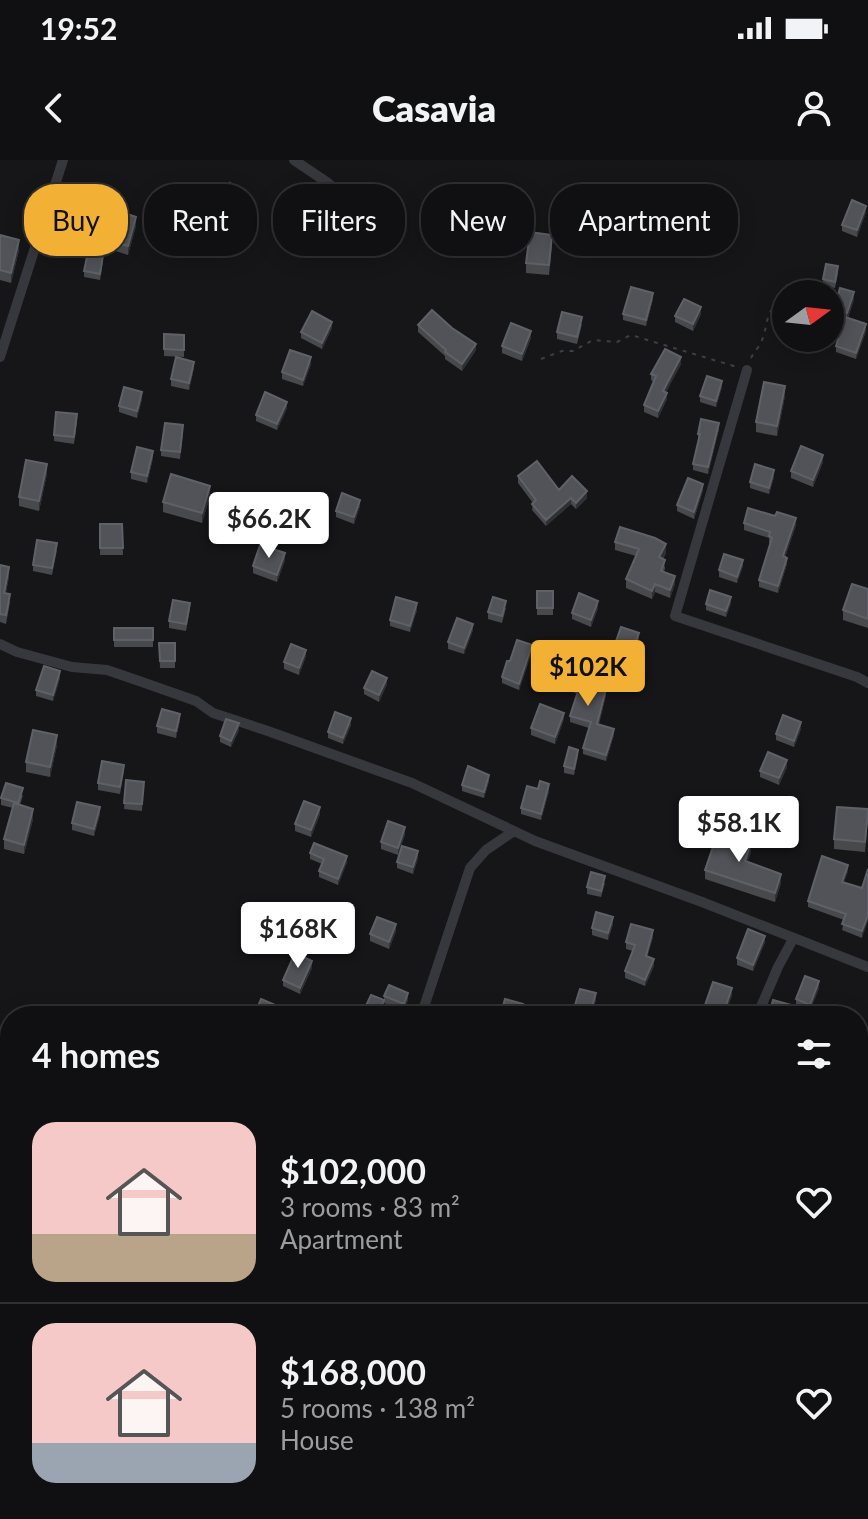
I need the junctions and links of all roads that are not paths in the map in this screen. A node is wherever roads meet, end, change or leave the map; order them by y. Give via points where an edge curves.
1 (63, 160) edge
2 (294, 160) edge
3 (329, 184) edge
4 (0, 357) edge
5 (747, 370) road end
6 (0, 644) edge
7 (868, 683) edge
8 (514, 831) junction
9 (793, 939) junction
10 (868, 967) edge
11 (424, 1006) edge
12 (761, 1006) edge

1 - 4 street
2 - 3 street
5 - 7 street via 675,616
6 - 8 street via 72,667 107,670 196,701 213,713 412,783
8 - 9 street
8 - 11 street via 470,868
9 - 10 street
9 - 12 street

